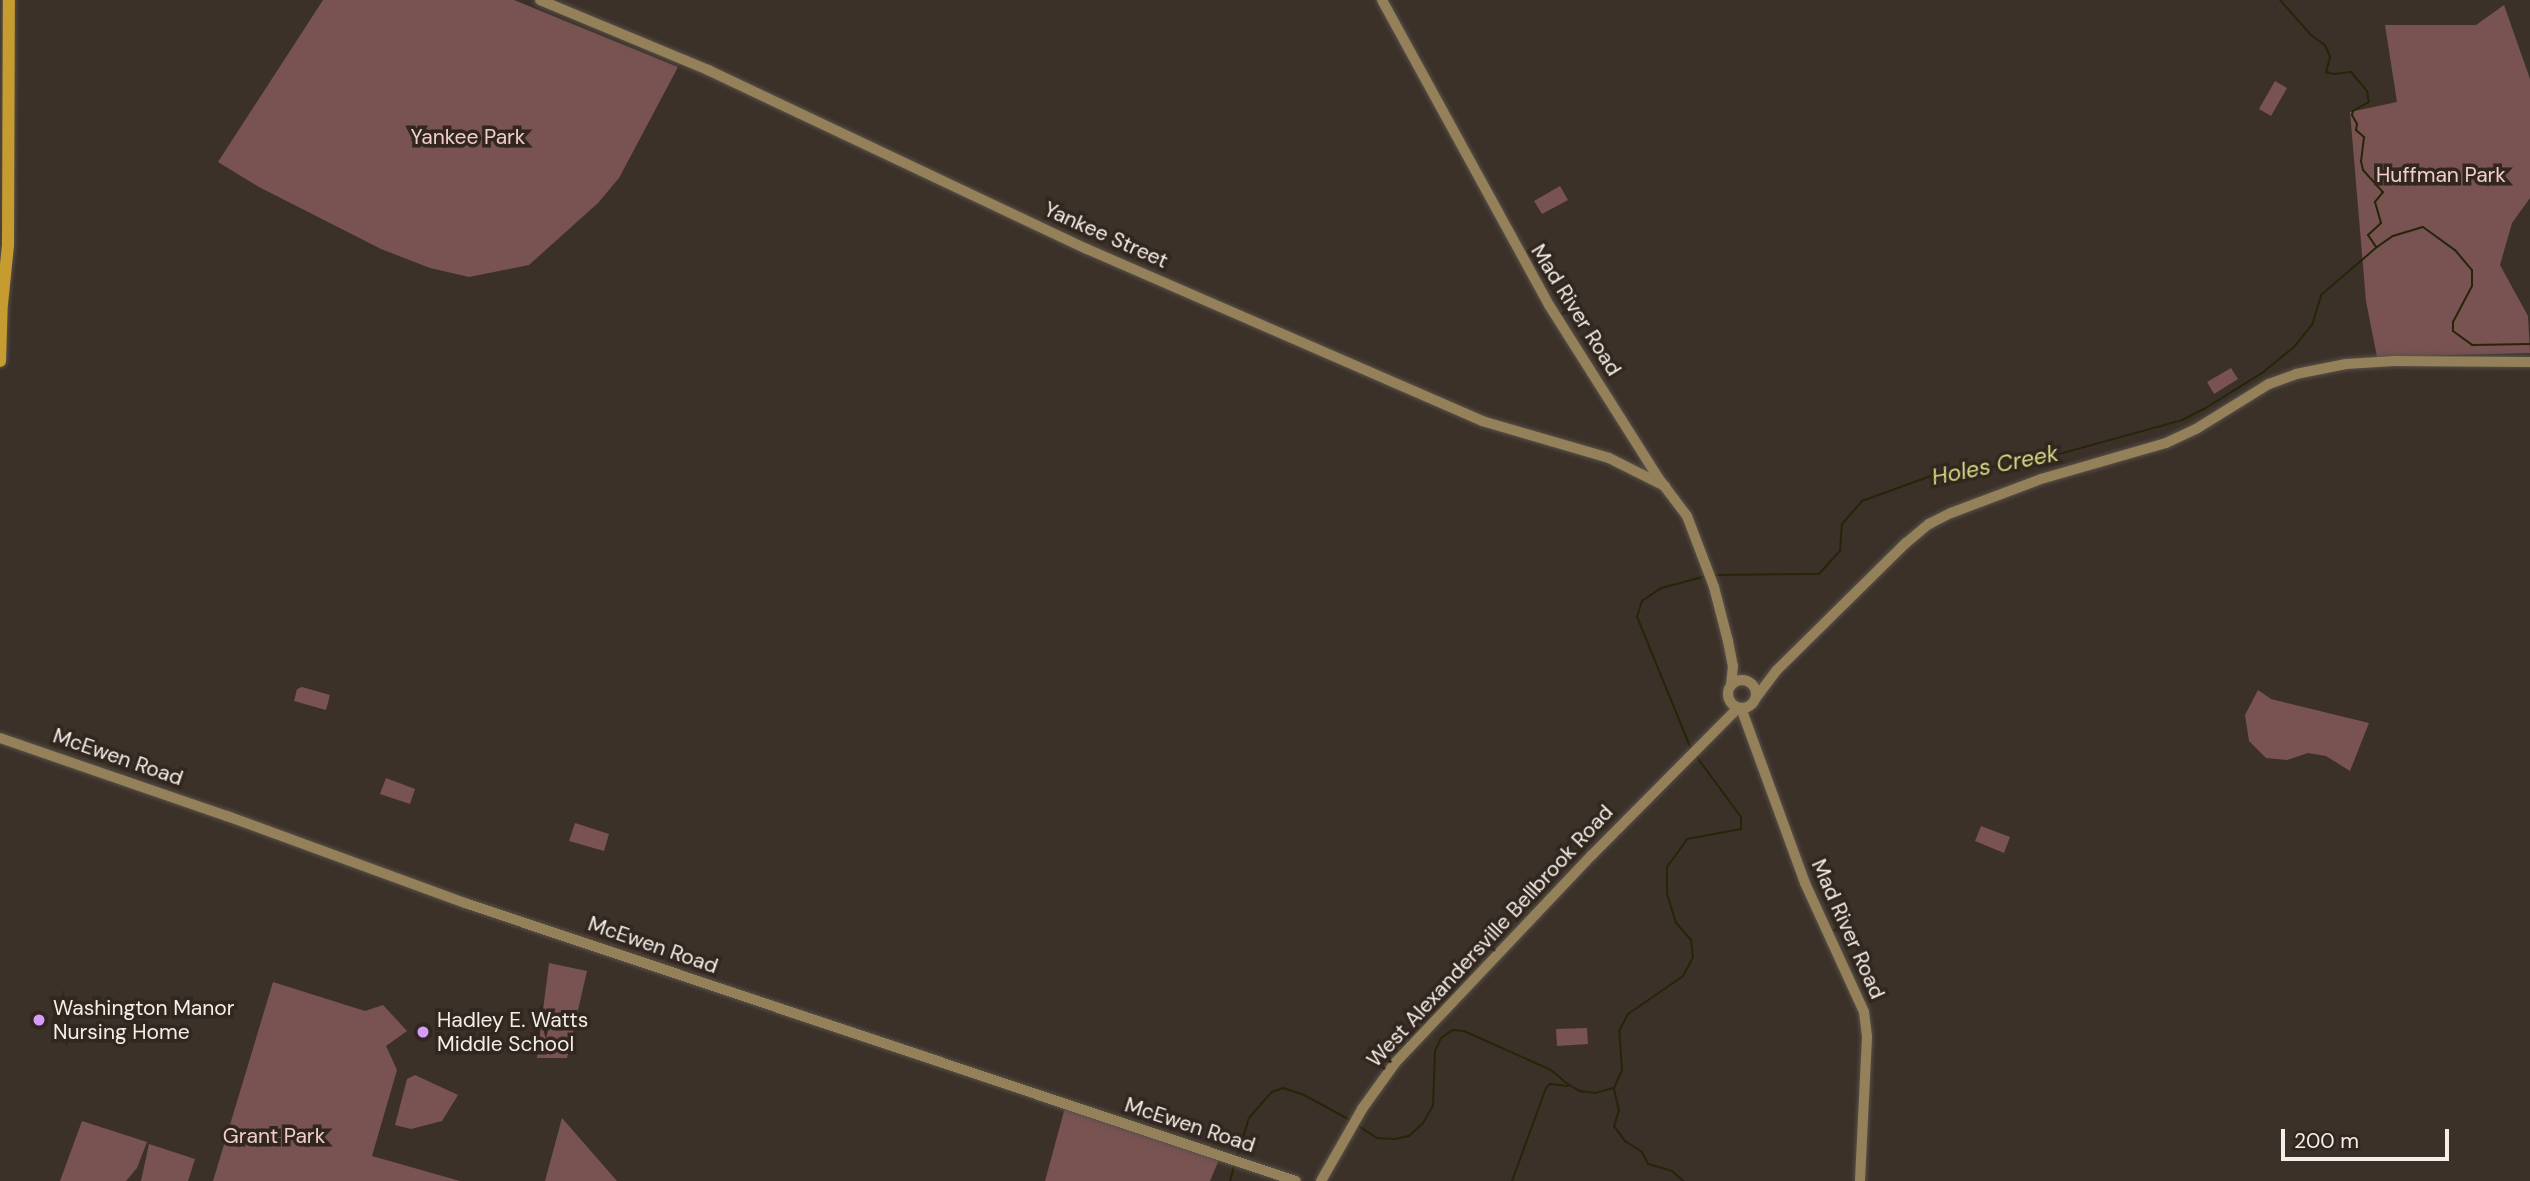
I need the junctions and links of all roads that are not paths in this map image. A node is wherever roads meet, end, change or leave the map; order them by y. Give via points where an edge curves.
1 (9, 0) edge
2 (540, 0) edge
3 (1382, 0) edge
4 (0, 214) edge
5 (2, 304) junction
6 (0, 361) edge
7 (2530, 362) edge
8 (1665, 486) junction
9 (1728, 641) junction
10 (1777, 670) junction
11 (1748, 681) junction
12 (1731, 685) junction
13 (1728, 698) junction
14 (1753, 702) junction
15 (1739, 708) junction
16 (1710, 735) junction
17 (0, 738) edge
18 (1755, 741) junction
19 (1296, 1181) edge
20 (1321, 1181) edge
21 (1860, 1181) edge

1 - 5 highway via 8,245
2 - 8 street, Yankee Street via 708,70 1057,235 1470,416 1514,433 1609,458
3 - 8 street, Mad River Road via 1521,258
4 - 5 highway
5 - 6 highway
7 - 10 street via 2394,360 2296,374 2269,384 2178,438 2041,479 1951,513 1906,543
8 - 9 street, Mad River Road via 1687,516 1708,568
9 - 11 street, Mad River Road
9 - 12 street, Mad River Road
10 - 11 street
10 - 14 street
11 - 12 street
11 - 14 street via 1756,691
12 - 13 street, West Alexandersville Bellbrook Road
13 - 15 street
13 - 16 street, West Alexandersville Bellbrook Road
14 - 15 street, West Alexandersville Bellbrook Road
14 - 18 street, Mad River Road
15 - 16 street, West Alexandersville Bellbrook Road
15 - 18 street, Mad River Road
16 - 20 street, West Alexandersville Bellbrook Road via 1395,1063
17 - 19 street, McEwen Road via 465,903
18 - 21 street, Mad River Road via 1805,883 1864,1013 1867,1037

